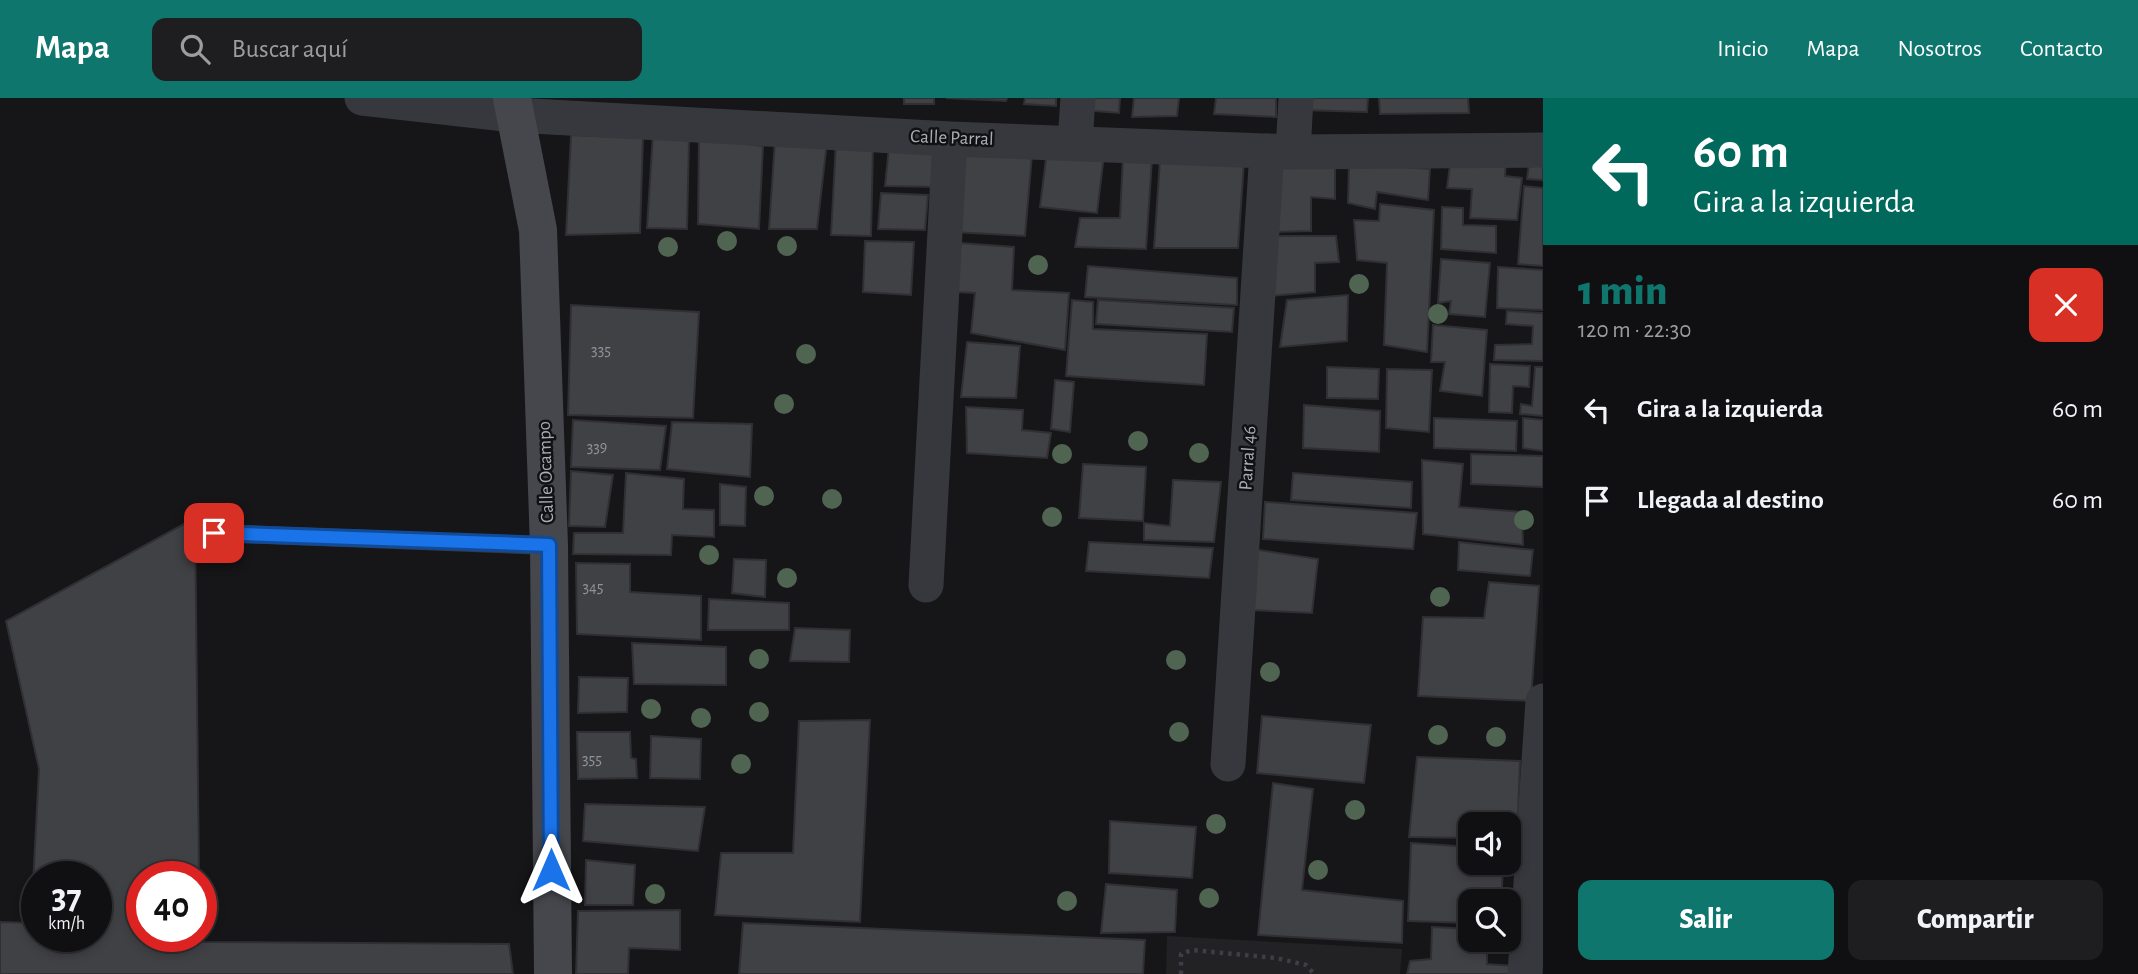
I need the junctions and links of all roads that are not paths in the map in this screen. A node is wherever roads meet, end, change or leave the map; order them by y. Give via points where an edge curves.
1 (362, 98) edge
2 (1078, 98) edge
3 (1296, 98) edge
4 (513, 107) edge
5 (704, 112) edge
6 (950, 139) junction
7 (1075, 143) junction
8 (1543, 150) edge
9 (1280, 151) junction
10 (214, 533) dead end
11 (549, 545) junction
12 (926, 585) dead end
13 (1543, 701) edge
14 (1228, 764) dead end
15 (553, 974) edge
16 (1525, 974) edge

1 - 4 street, Calle Parral
2 - 7 street
3 - 9 street, Parral 46
4 - 5 street, Calle Parral
4 - 11 street, Calle Ocampo via 538,230
5 - 6 street, Calle Parral
6 - 7 street, Calle Parral
6 - 12 street
7 - 9 street, Calle Parral
8 - 9 street, Calle Parral
9 - 14 street, Parral 46
10 - 11 lane
11 - 15 street, Calle Ocampo
13 - 16 street

